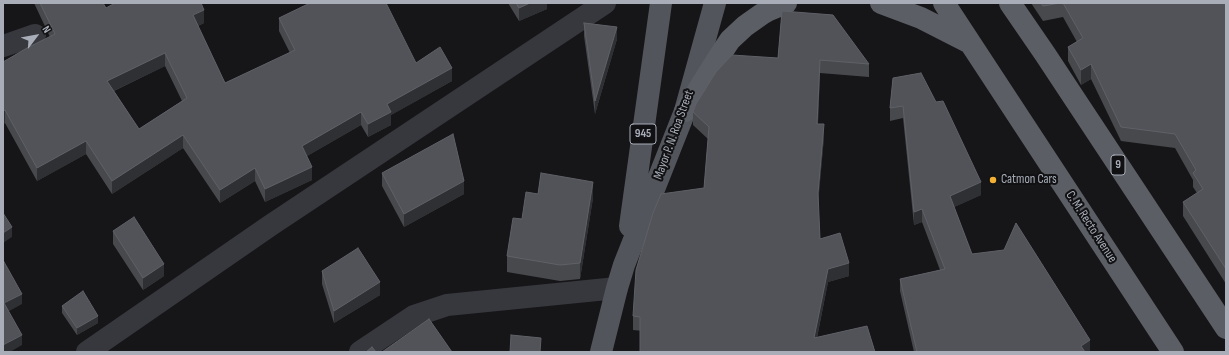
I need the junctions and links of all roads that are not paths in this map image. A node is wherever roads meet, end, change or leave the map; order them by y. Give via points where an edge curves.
1 (606, 3) edge
2 (661, 3) edge
3 (715, 3) edge
4 (786, 3) edge
5 (882, 3) edge
6 (944, 3) edge
7 (1010, 3) edge
8 (35, 35) dead end
9 (971, 44) junction
10 (3, 46) edge
11 (685, 111) junction
12 (624, 265) junction
13 (617, 288) junction
14 (1226, 328) edge
15 (87, 352) edge
16 (360, 352) edge
17 (601, 352) edge
18 (1173, 352) edge

1 - 15 street via 271,225
2 - 12 main road, Mayor P. N. Roa Street / 945
3 - 11 main road, Mayor P. N. Roa Street / 945
4 - 11 highway via 762,14 730,40
5 - 9 highway via 922,18
6 - 9 highway, C. M. Recto Avenue
7 - 14 highway, 9
8 - 10 street
9 - 18 highway, C. M. Recto Avenue
11 - 12 main road, Mayor P. N. Roa Street / 945
12 - 13 main road, Mayor P. N. Roa Street / 945
13 - 16 street via 447,305 414,316
13 - 17 main road, Mayor P. N. Roa Street / 945

